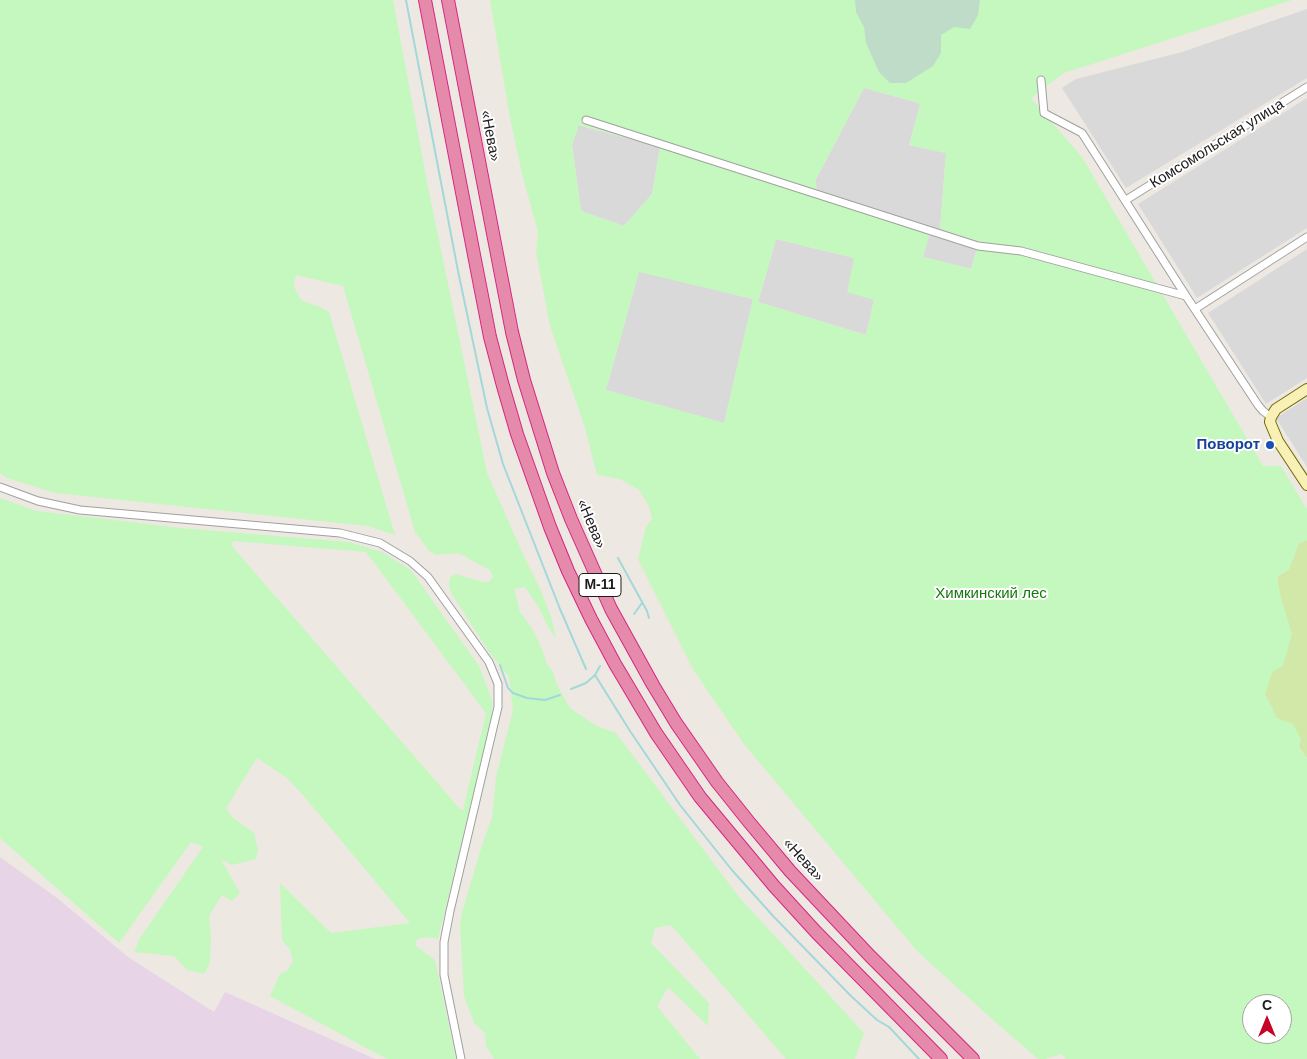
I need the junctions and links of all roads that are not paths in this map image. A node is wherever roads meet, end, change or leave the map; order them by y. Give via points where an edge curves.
1 (425, 0) edge
2 (448, 0) edge
3 (1041, 80) dead end
4 (1307, 87) edge
5 (586, 120) dead end
6 (1126, 200) junction
7 (1307, 238) edge
8 (1186, 296) junction
9 (1194, 309) junction
10 (1307, 389) edge
11 (1271, 417) junction
12 (1307, 485) edge
13 (0, 487) edge
14 (461, 1059) edge
15 (942, 1059) edge
16 (973, 1059) edge

1 - 15 highway, М-11 via 490,337 503,386 550,527 591,619 656,733 706,804 816,932
2 - 16 highway, «Нева» / М-11 via 524,380 567,510 612,608 676,723 749,822 790,871
3 - 6 street via 1044,113 1082,133
4 - 6 street, Комсомольская улица
5 - 8 street via 978,246 1022,251
6 - 8 street
7 - 9 street
8 - 9 street
9 - 11 street via 1258,405
10 - 11 main road via 1276,409
11 - 12 main road via 1271,427 1278,441
13 - 14 street via 38,501 80,510 340,533 380,543 428,576 489,662 498,684 498,707 444,942 444,975

